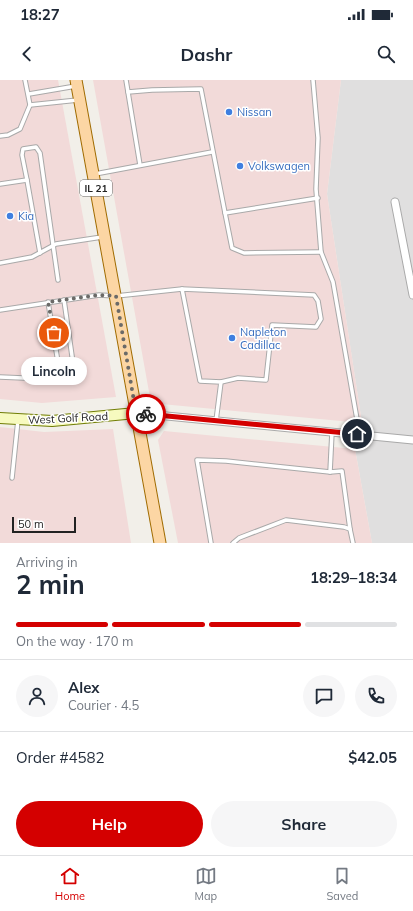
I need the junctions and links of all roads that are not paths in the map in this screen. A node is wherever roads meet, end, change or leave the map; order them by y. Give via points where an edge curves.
1 (25, 80) edge
2 (126, 80) edge
3 (313, 80) edge
4 (77, 83) edge
5 (128, 92) junction
6 (29, 94) junction
7 (80, 100) junction
8 (30, 105) junction
9 (0, 136) edge
10 (212, 152) junction
11 (140, 165) junction
12 (94, 174) junction
13 (28, 180) junction
14 (0, 184) edge
15 (318, 198) junction
16 (395, 202) dead end
17 (225, 213) junction
18 (105, 236) junction
19 (52, 246) junction
20 (321, 252) junction
21 (40, 253) junction
22 (0, 263) edge
23 (58, 280) dead end
24 (182, 289) junction
25 (413, 295) edge
26 (116, 296) junction
27 (64, 300) junction
28 (48, 302) junction
29 (0, 310) edge
30 (0, 377) edge
31 (61, 380) junction
32 (221, 382) junction
33 (136, 413) junction
34 (0, 418) edge
35 (18, 420) junction
36 (216, 421) junction
37 (332, 432) junction
38 (357, 434) junction
39 (413, 440) edge
40 (330, 472) junction
41 (12, 478) dead end
42 (350, 529) junction
43 (160, 543) edge
44 (211, 543) edge
45 (233, 543) edge
46 (353, 543) edge

1 - 6 lane
2 - 5 lane
3 - 15 lane via 318,138
4 - 6 lane
4 - 7 main road, IL 21
5 - 10 lane via 201,89
5 - 11 lane
6 - 8 lane
7 - 8 lane
7 - 12 main road, IL 21
8 - 9 lane via 20,128 8,135
10 - 11 lane
10 - 17 lane
11 - 12 lane
12 - 18 main road, IL 21
13 - 14 lane
13 - 19 lane via 22,155 24,149 36,147 40,153
13 - 21 lane
15 - 17 lane
15 - 20 lane
16 - 25 street
17 - 20 lane via 232,248 244,254
18 - 19 lane
18 - 26 main road, IL 21
19 - 21 lane
19 - 23 lane
20 - 38 lane via 333,282
21 - 22 lane
24 - 26 lane
24 - 32 lane via 200,381
24 - 32 lane via 314,295 318,301 321,319 316,327 272,324 266,380 238,378
26 - 27 lane via 99,295
26 - 33 main road, IL 21
27 - 28 lane
27 - 31 lane via 75,377
28 - 29 lane
28 - 31 lane
30 - 31 lane
32 - 36 lane
33 - 35 street, West Golf Road via 52,421
33 - 36 street
33 - 43 main road, IL 21
34 - 35 street, West Golf Road
35 - 41 lane
36 - 37 street
37 - 38 street
37 - 40 lane
38 - 39 street
40 - 42 lane via 342,471
40 - 44 lane via 196,460
42 - 45 lane via 286,520 239,538
42 - 46 lane

